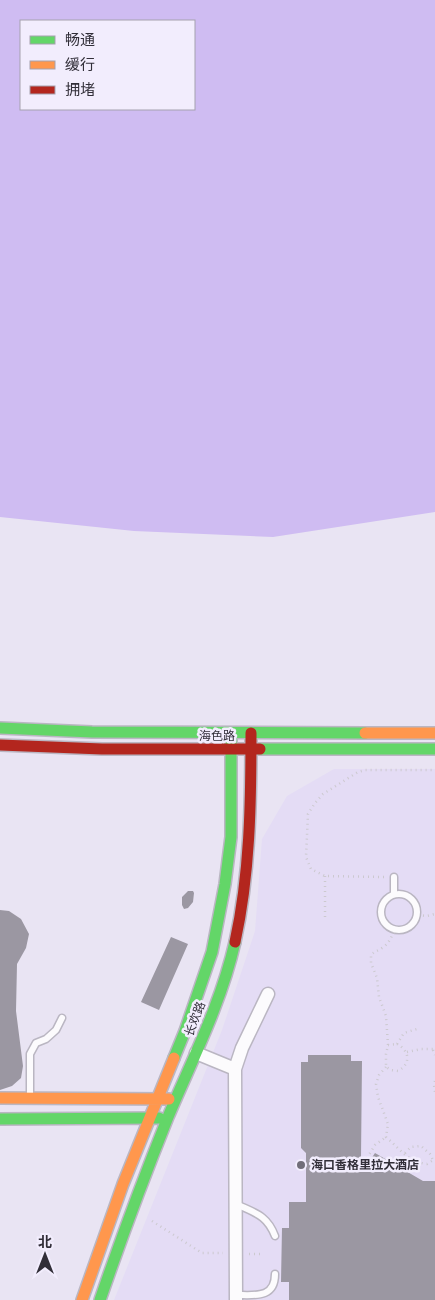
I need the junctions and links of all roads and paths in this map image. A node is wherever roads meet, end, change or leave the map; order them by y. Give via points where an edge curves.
1 (0, 728) edge
2 (231, 733) junction
3 (250, 733) junction
4 (435, 733) edge
5 (0, 745) edge
6 (250, 749) junction
7 (435, 749) edge
8 (231, 750) junction
9 (435, 770) edge
10 (325, 876) junction
11 (394, 877) joint
12 (394, 894) junction
13 (435, 914) edge
14 (418, 915) junction
15 (325, 918) dead end
16 (395, 930) junction
17 (268, 994) dead end
18 (62, 1018) dead end
19 (420, 1028) dead end
20 (397, 1044) junction
21 (388, 1045) junction
22 (434, 1050) edge
23 (407, 1052) junction
24 (196, 1053) junction
25 (435, 1055) edge
26 (386, 1067) junction
27 (235, 1069) junction
28 (435, 1081) edge
29 (435, 1092) edge
30 (0, 1098) edge
31 (30, 1098) junction
32 (158, 1099) junction
33 (177, 1099) junction
34 (0, 1118) edge
35 (150, 1118) junction
36 (169, 1118) junction
37 (386, 1137) junction
38 (405, 1153) junction
39 (367, 1158) dead end
40 (434, 1159) edge
41 (236, 1204) junction
42 (152, 1221) dead end
43 (275, 1236) dead end
44 (236, 1254) junction
45 (262, 1254) dead end
46 (275, 1274) dead end
47 (236, 1298) edge
48 (82, 1300) edge
49 (100, 1300) edge

1 - 2 street, 海色路
2 - 3 street, 海色路
2 - 8 street, 长欢路
3 - 4 street, 海色路
3 - 6 street, 长欢路
5 - 8 street, 海色路
6 - 7 street, 海色路
6 - 8 street, 海色路
6 - 24 street, 长欢路 via 247,852 241,908 232,954
8 - 32 street, 长欢路 via 230,837 217,930 193,1010
9 - 10 path via 365,770 323,794 308,814 306,857 312,869
10 - 11 path
10 - 15 path
11 - 12 lane
12 - 14 lane via 407,895 412,899
12 - 16 lane via 384,901 380,912 384,924
13 - 14 path
14 - 16 lane via 407,929
16 - 21 path via 389,943 371,955 386,1016
17 - 27 street
18 - 31 lane via 56,1030 36,1043 30,1054
19 - 20 path via 404,1033
20 - 21 path
20 - 23 path
21 - 26 path
22 - 23 path
22 - 25 path
23 - 26 path via 404,1068 398,1071
24 - 27 street
24 - 33 street, 长欢路
26 - 37 path via 376,1084 388,1124
27 - 41 street
28 - 29 path
30 - 31 street
31 - 32 street
32 - 33 street
32 - 35 street, 长欢路
33 - 36 street, 长欢路
34 - 35 street
35 - 36 street
35 - 48 street, 长欢路
36 - 49 street, 长欢路
37 - 38 path
37 - 39 path via 375,1145
38 - 40 path via 417,1163 427,1164
38 - 40 path via 412,1147 421,1146
41 - 43 lane via 263,1217
41 - 44 street
42 - 44 path via 202,1253
44 - 45 path
44 - 47 street
46 - 47 lane via 275,1283 264,1295

